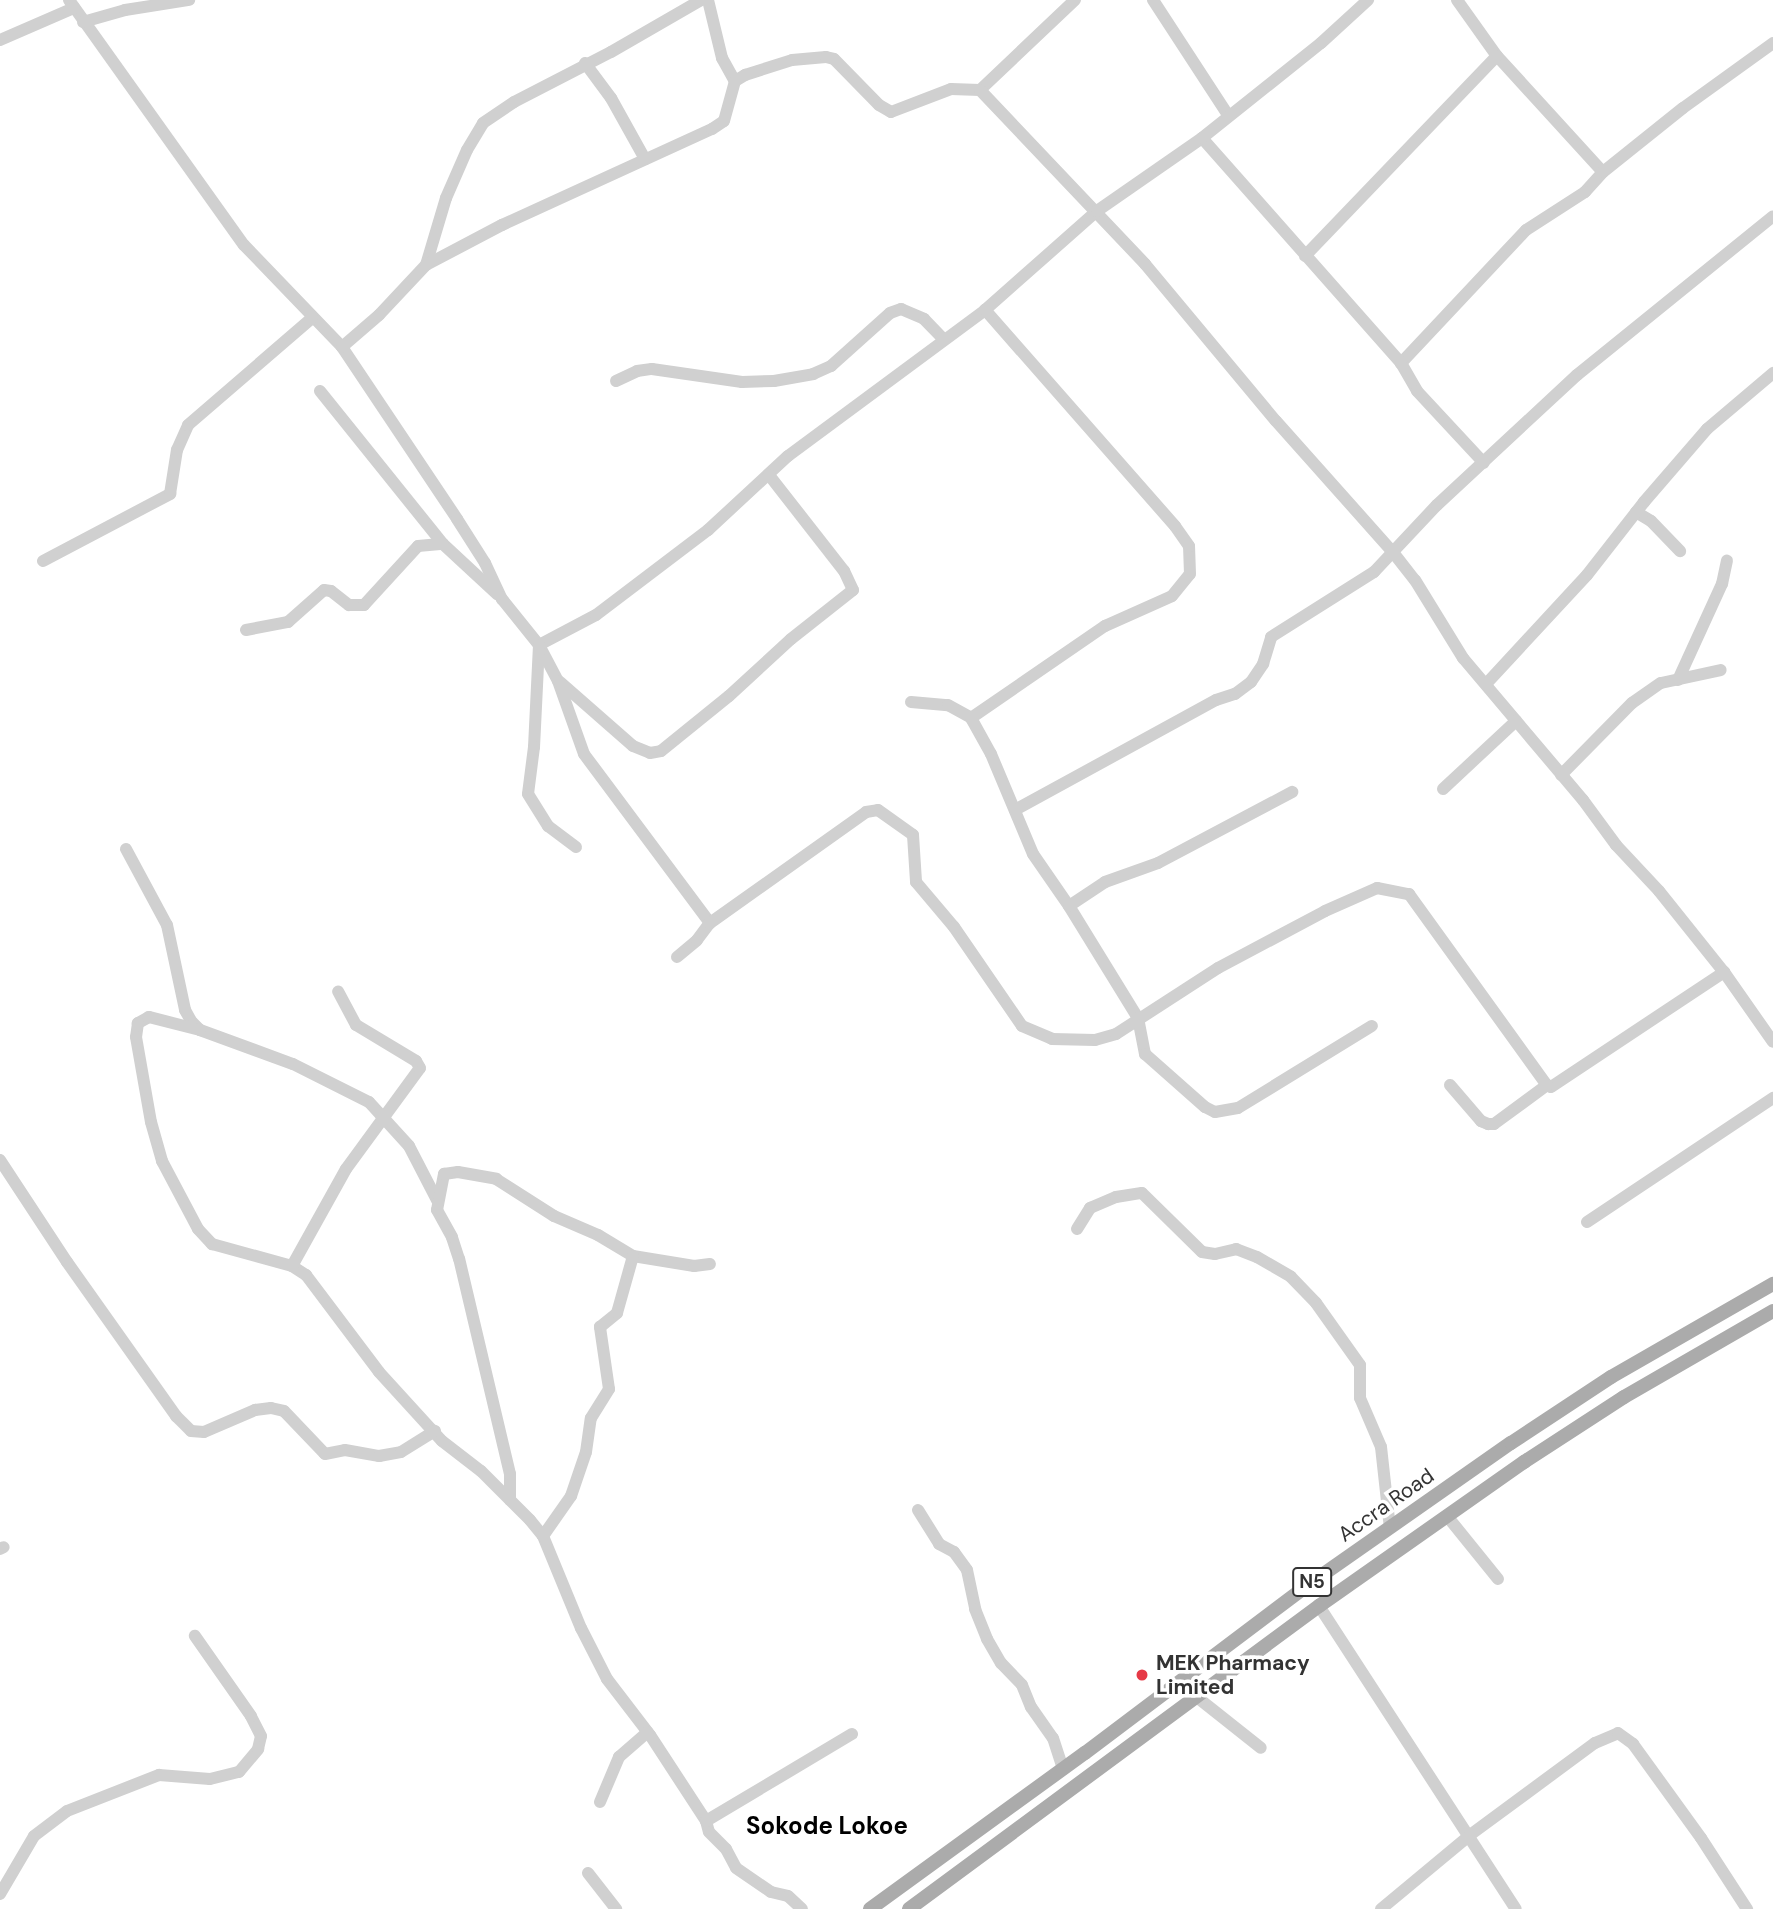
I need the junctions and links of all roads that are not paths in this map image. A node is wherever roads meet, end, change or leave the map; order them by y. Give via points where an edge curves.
1 (189, 0) edge
2 (701, 0) edge
3 (708, 0) edge
4 (1075, 0) edge
5 (1153, 0) edge
6 (1368, 0) edge
7 (1457, 0) edge
8 (71, 4) edge
9 (83, 22) junction
10 (0, 40) edge
11 (1773, 43) edge
12 (1497, 56) junction
13 (585, 63) junction
14 (735, 81) junction
15 (980, 90) junction
16 (1228, 115) junction
17 (1202, 138) junction
18 (645, 159) junction
19 (1603, 172) junction
20 (1097, 211) junction
21 (1773, 216) edge
22 (1305, 256) junction
23 (426, 265) junction
24 (985, 310) junction
25 (312, 318) junction
26 (943, 340) junction
27 (342, 347) junction
28 (1401, 363) junction
29 (1773, 373) edge
30 (616, 381) dead end
31 (320, 391) dead end
32 (1484, 463) junction
33 (769, 475) junction
34 (1636, 512) junction
35 (443, 544) junction
36 (1392, 551) junction
37 (1680, 551) dead end
38 (43, 561) dead end
39 (1727, 561) dead end
40 (502, 599) junction
41 (246, 630) dead end
42 (539, 645) junction
43 (1721, 670) dead end
44 (1678, 680) junction
45 (558, 681) junction
46 (1487, 683) junction
47 (911, 702) dead end
48 (971, 718) junction
49 (1516, 721) junction
50 (1561, 775) junction
51 (1443, 789) dead end
52 (1292, 792) dead end
53 (1015, 810) junction
54 (576, 847) dead end
55 (126, 849) dead end
56 (1069, 906) junction
57 (710, 923) junction
58 (677, 957) dead end
59 (1724, 972) junction
60 (338, 991) dead end
61 (1138, 1018) junction
62 (1372, 1026) dead end
63 (201, 1030) junction
64 (1773, 1041) edge
65 (1547, 1085) junction
66 (1450, 1086) dead end
67 (1773, 1098) edge
68 (383, 1116) junction
69 (0, 1160) edge
70 (437, 1200) junction
71 (1587, 1222) dead end
72 (1077, 1229) dead end
73 (633, 1256) junction
74 (709, 1264) dead end
75 (292, 1266) junction
76 (1773, 1284) edge
77 (1773, 1311) edge
78 (435, 1431) junction
79 (510, 1500) junction
80 (918, 1510) dead end
81 (1447, 1516) junction
82 (1390, 1528) junction
83 (543, 1536) junction
84 (1498, 1579) dead end
85 (1318, 1606) junction
86 (195, 1636) dead end
87 (1198, 1698) junction
88 (648, 1732) junction
89 (852, 1734) dead end
90 (1261, 1748) dead end
91 (1063, 1769) junction
92 (600, 1802) dead end
93 (706, 1821) junction
94 (1470, 1835) junction
95 (588, 1873) dead end
96 (0, 1894) edge
97 (616, 1909) edge
98 (802, 1909) edge
99 (870, 1909) edge
100 (909, 1909) edge
101 (1381, 1909) edge
102 (1516, 1909) edge
103 (1747, 1909) edge

1 - 9 street
2 - 13 street
3 - 14 street via 722,58
4 - 15 street
5 - 16 street
6 - 16 street
7 - 12 street
8 - 9 street
8 - 10 street
9 - 25 street via 244,245
11 - 19 street
12 - 19 street
12 - 22 street
13 - 18 street
13 - 23 street via 484,123 446,198
14 - 15 street via 792,60 826,57 834,59 891,112 951,89
14 - 18 street via 724,121
15 - 20 street
16 - 17 street
17 - 20 street
17 - 22 street
18 - 23 street
19 - 28 street via 1585,192 1525,230
20 - 24 street
20 - 36 street
21 - 32 street via 1577,375
22 - 28 street
23 - 27 street
24 - 26 street
24 - 48 street via 1175,526 1189,546 1189,574 1172,596 1105,626
25 - 27 street
25 - 38 street via 188,425 177,450 170,494
26 - 30 street via 924,318 901,309 890,313 831,366 813,373 742,382 652,369
26 - 33 street
27 - 40 street via 485,563
28 - 32 street via 1417,391
29 - 34 street via 1707,429
31 - 35 street
32 - 36 street
33 - 42 street via 708,530 596,615
33 - 45 street via 844,571 853,590 662,751 650,753 633,746
34 - 37 street
34 - 46 street via 1587,575
35 - 40 street
35 - 41 street via 418,546 364,605 349,605 324,590 288,622
36 - 46 street via 1463,658
36 - 53 street via 1365,578 1271,637 1263,664 1251,682 1235,694 1216,700
39 - 44 street via 1719,590
40 - 42 street
42 - 45 street
42 - 54 street via 528,794 548,826
43 - 44 street
44 - 50 street via 1661,683 1632,703
45 - 57 street via 584,754
46 - 49 street
47 - 48 street via 948,705
48 - 53 street
49 - 50 street
49 - 51 street
50 - 59 street
52 - 56 street via 1158,863 1105,882
53 - 56 street via 1033,854
55 - 63 street via 167,925 185,1010
56 - 61 street
57 - 58 street
57 - 61 street via 866,812 878,810 913,835 916,881 954,926 1022,1026 1052,1039 1095,1040 1116,1034
59 - 64 street
59 - 65 street via 1562,1082
60 - 68 street via 356,1025 420,1064 418,1073
61 - 62 street via 1142,1046 1150,1061 1215,1112 1238,1108
61 - 65 street via 1218,968 1325,911 1377,888 1390,888 1409,894 1422,909
63 - 68 street via 318,1075 369,1102
63 - 75 street via 149,1017 138,1023 135,1037 162,1161 186,1210 212,1244
65 - 66 street via 1494,1124 1480,1121
67 - 71 street
68 - 70 street via 409,1146
68 - 75 street via 326,1201
69 - 78 street via 67,1262 191,1431 204,1432 255,1410 271,1408 284,1410 325,1454 345,1450 379,1456 401,1452
70 - 73 street via 446,1173 496,1179 554,1216
70 - 79 street via 457,1252 496,1405 510,1474
72 - 82 street via 1090,1208 1142,1193 1202,1252 1236,1249 1291,1277 1316,1303 1360,1365 1360,1398 1381,1447
73 - 74 street via 694,1266
73 - 83 street via 617,1312 600,1327 609,1389 591,1418 586,1452 571,1496
75 - 78 street via 306,1275 379,1372
76 - 82 main road, Accra Road / N5 via 1611,1377
77 - 81 main road, Accra Road / N5 via 1624,1397
78 - 79 street
79 - 83 street
80 - 91 street via 939,1544 954,1552 967,1570 987,1639 1022,1685 1053,1738
81 - 84 street
81 - 85 main road, Accra Road / N5
82 - 91 main road, Accra Road / N5
83 - 88 street via 607,1679
85 - 87 main road, Accra Road / N5
85 - 94 street
86 - 96 street via 251,1716 261,1735 258,1749 239,1772 210,1779 159,1775 67,1811 34,1836
87 - 90 street
87 - 100 main road, Accra Road / N5
88 - 92 street via 619,1758
88 - 93 street
89 - 93 street
91 - 99 main road, Accra Road / N5
93 - 98 street via 736,1868 771,1892 788,1896
94 - 101 street
94 - 102 street
94 - 103 street via 1595,1743 1618,1733 1633,1744
95 - 97 street

